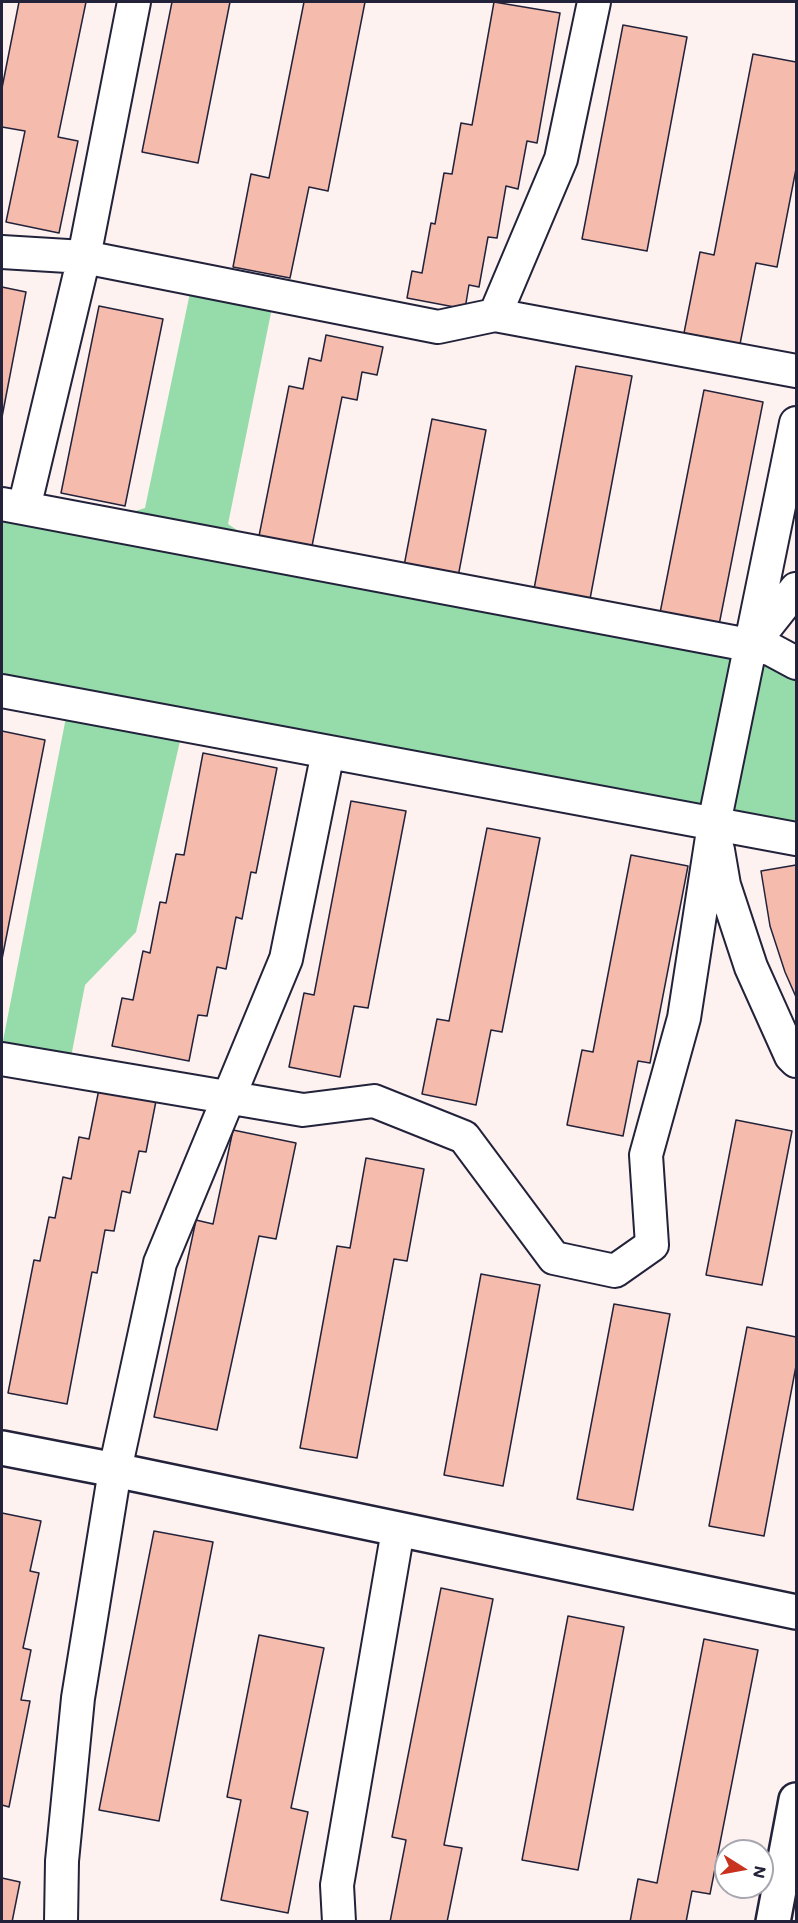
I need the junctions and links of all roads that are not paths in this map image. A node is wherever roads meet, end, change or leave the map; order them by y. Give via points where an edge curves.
1 (134, 2) edge
2 (594, 2) edge
3 (2, 252) edge
4 (84, 257) junction
5 (495, 315) junction
6 (796, 371) edge
7 (796, 423) edge
8 (13, 506) edge
9 (796, 589) edge
10 (750, 646) junction
11 (796, 663) edge
12 (2, 691) edge
13 (328, 752) junction
14 (714, 824) junction
15 (796, 840) edge
16 (2, 1059) edge
17 (796, 1061) edge
18 (229, 1097) junction
19 (2, 1448) edge
20 (115, 1470) junction
21 (398, 1530) junction
22 (796, 1612) edge
23 (796, 1800) edge
24 (61, 1922) edge
25 (339, 1922) edge
26 (772, 1922) edge

1 - 4 street
2 - 5 street via 561,159
3 - 4 street
4 - 5 street via 438,327
4 - 8 street
5 - 6 street
7 - 10 street
8 - 10 street
9 - 10 street
10 - 11 street via 770,649
10 - 14 street
12 - 13 street
13 - 14 street
13 - 18 street via 286,959
14 - 15 street
14 - 17 street via 724,885 750,967
14 - 18 street via 684,1018 646,1155 652,1245 615,1271 554,1258 464,1137 374,1101 303,1110
16 - 18 street
18 - 20 street via 160,1263
19 - 20 street
20 - 21 street
20 - 24 street via 78,1698 62,1861
21 - 22 street
21 - 25 street via 337,1885
23 - 26 street

